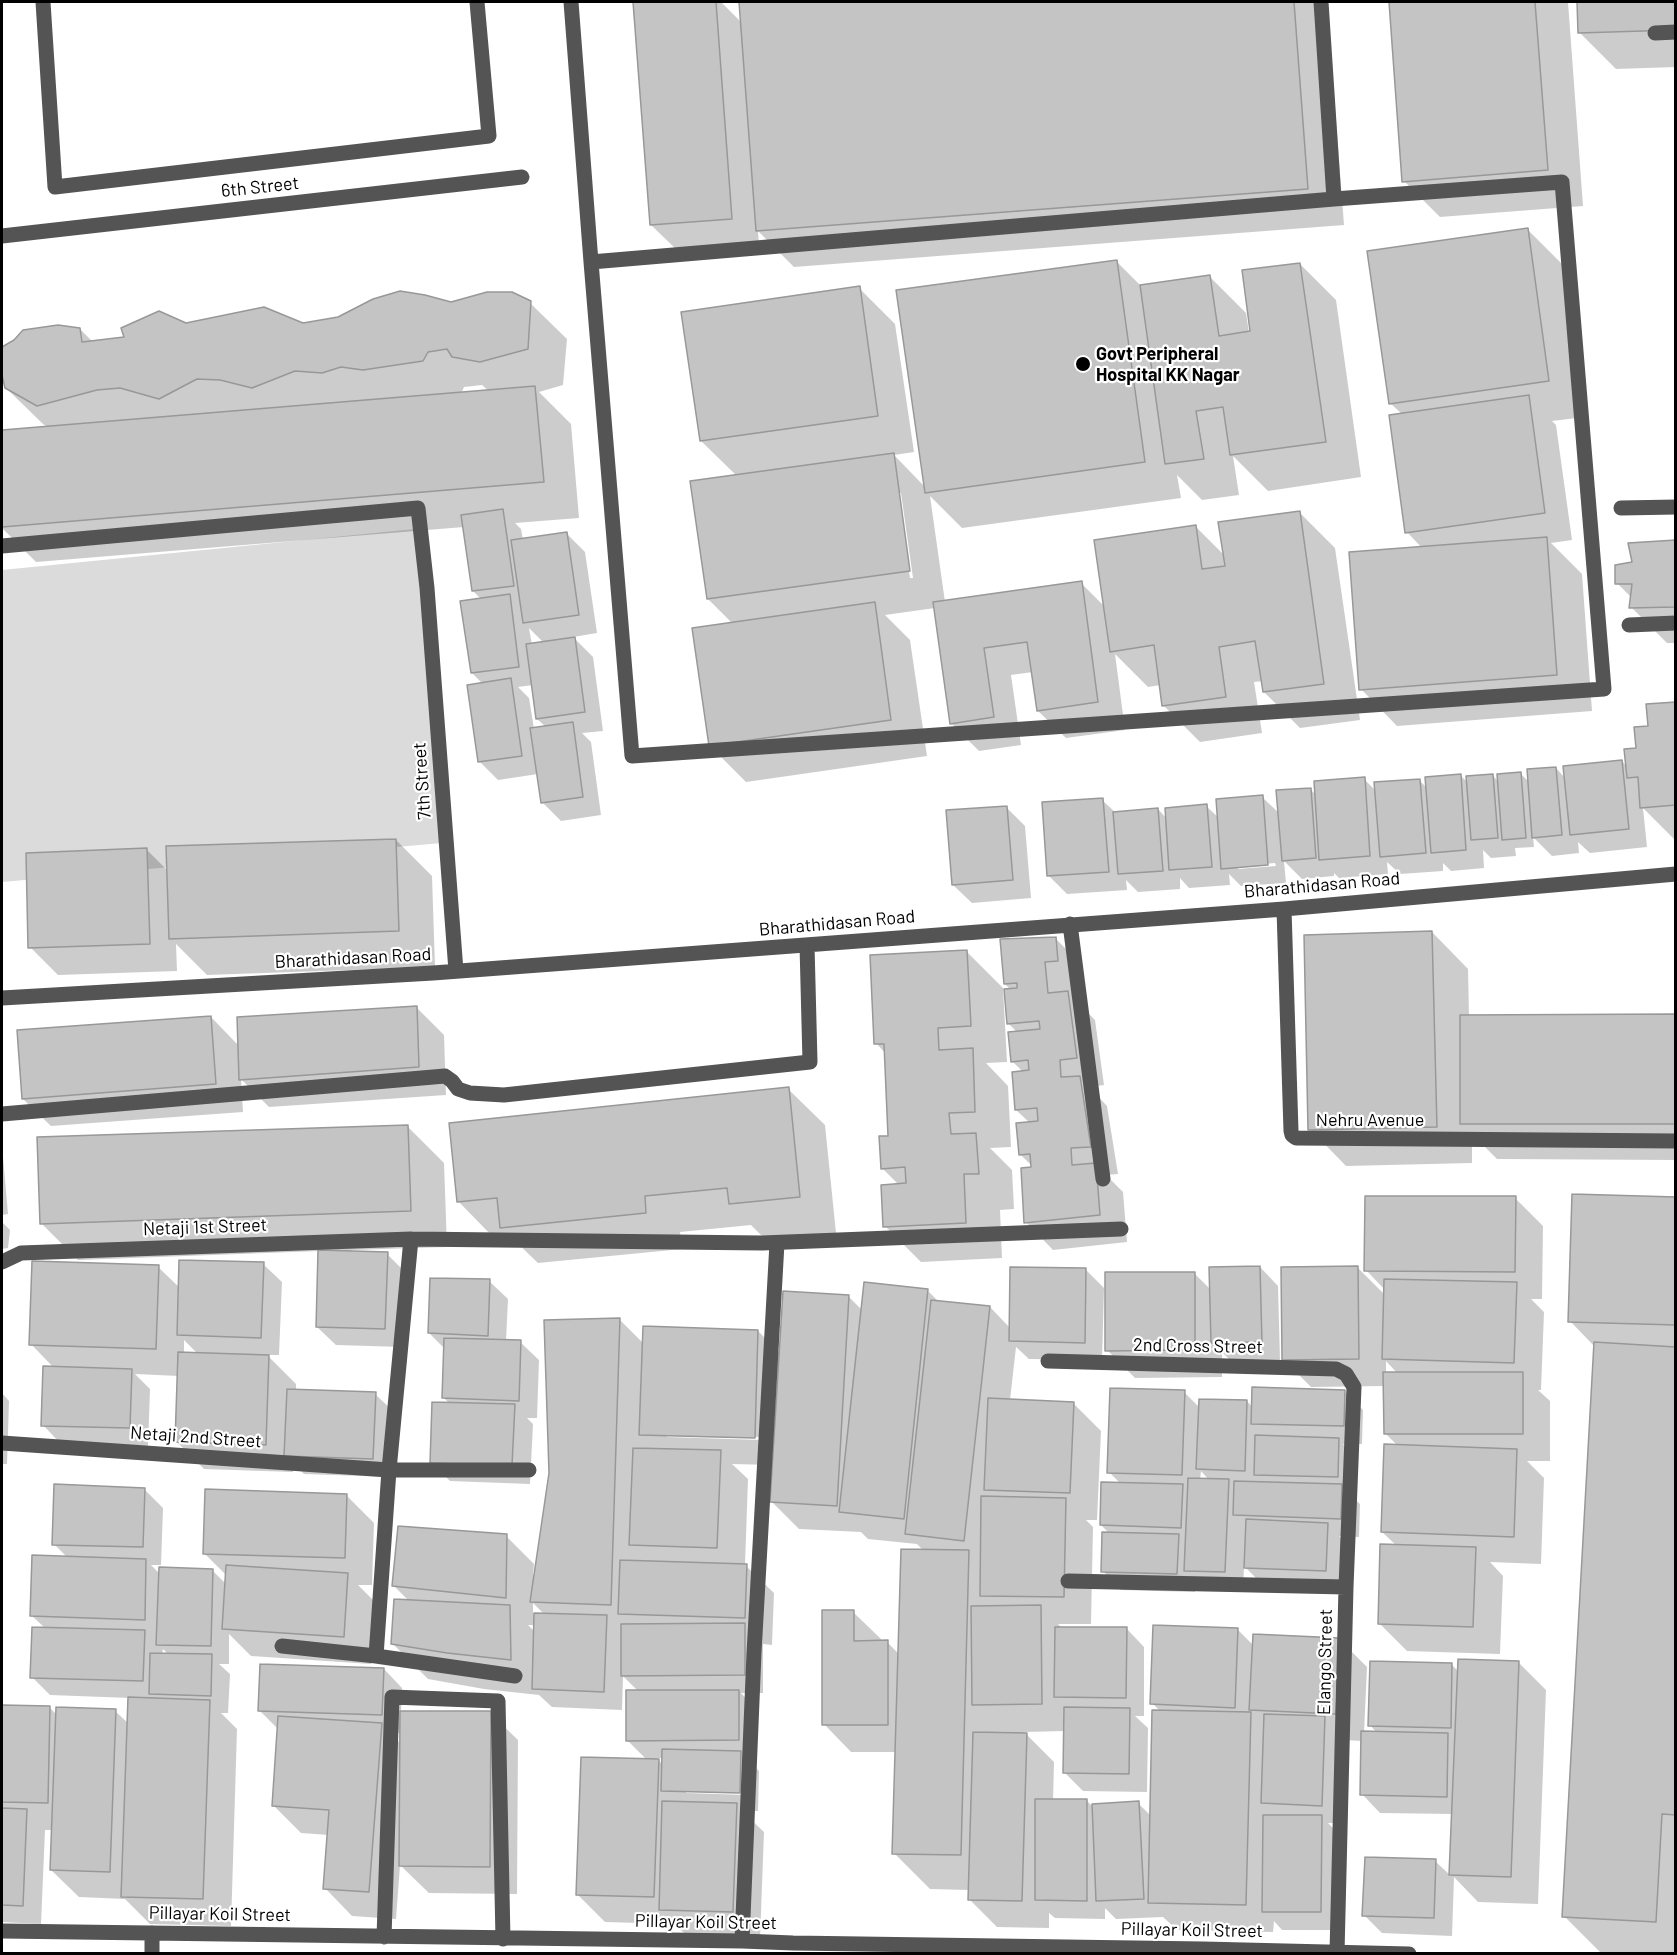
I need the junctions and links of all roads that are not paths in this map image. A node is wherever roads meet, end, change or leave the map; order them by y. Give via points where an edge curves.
1 (43, 2) edge
2 (477, 2) edge
3 (571, 2) edge
4 (1321, 2) edge
5 (1676, 32) edge
6 (1655, 33) dead end
7 (522, 177) dead end
8 (1334, 199) junction
9 (2, 236) edge
10 (591, 262) junction
11 (1676, 507) edge
12 (1621, 508) dead end
13 (2, 546) edge
14 (1676, 623) edge
15 (1629, 625) dead end
16 (1676, 874) edge
17 (1284, 909) junction
18 (1070, 924) junction
19 (807, 945) junction
20 (456, 971) junction
21 (2, 998) edge
22 (2, 1114) edge
23 (1676, 1141) edge
24 (1103, 1179) dead end
25 (1120, 1229) dead end
26 (411, 1239) junction
27 (777, 1243) junction
28 (2, 1262) edge
29 (1048, 1361) dead end
30 (1346, 1374) joint
31 (2, 1443) edge
32 (389, 1470) junction
33 (529, 1470) dead end
34 (1068, 1581) dead end
35 (1346, 1587) junction
36 (282, 1646) dead end
37 (376, 1656) junction
38 (515, 1676) dead end
39 (2, 1931) edge
40 (152, 1933) junction
41 (384, 1936) junction
42 (503, 1939) junction
43 (742, 1941) junction
44 (614, 1947) edge
45 (793, 1948) edge
46 (1071, 1951) edge
47 (1203, 1951) edge
48 (152, 1953) edge
49 (1337, 1953) edge
50 (1377, 1953) edge
51 (1409, 1953) edge

1 - 2 street via 55,187 489,136
3 - 10 street
4 - 8 street
5 - 6 street
7 - 9 street, 6th Street
8 - 10 street
8 - 10 street via 1562,182 1604,689 632,756
11 - 12 street
13 - 20 street, 7th Street via 418,508
14 - 15 street
16 - 17 street, Bharathidasan Road
17 - 18 street, Bharathidasan Road
17 - 23 street, Nehru Avenue via 1291,1131 1296,1138
18 - 19 street, Bharathidasan Road
18 - 24 street
19 - 20 street, Bharathidasan Road
19 - 22 street via 810,1062 504,1095 470,1093 458,1089 446,1076
20 - 21 street, Bharathidasan Road
25 - 27 street, Netaji 1st Street
26 - 27 street, Netaji 1st Street
26 - 28 street, Netaji 1st Street via 21,1253
26 - 32 street
27 - 43 street
29 - 30 street, 2nd Cross Street via 1336,1369
30 - 35 street, Elango Street via 1354,1387
31 - 32 street, Netaji 2nd Street
32 - 33 street, Netaji 2nd Street
32 - 37 street
34 - 35 street
35 - 49 street, Elango Street
36 - 37 street
37 - 38 street
39 - 40 street, Pillayar Koil Street
40 - 41 street, Pillayar Koil Street
40 - 48 street
41 - 42 street, Pillayar Koil Street
41 - 42 street via 392,1697 498,1701
42 - 44 street, Pillayar Koil Street
43 - 44 street, Pillayar Koil Street
43 - 45 street, Pillayar Koil Street
45 - 46 street, Pillayar Koil Street
46 - 47 street, Pillayar Koil Street
47 - 49 street, Pillayar Koil Street
49 - 50 street, Pillayar Koil Street
50 - 51 street, Pillayar Koil Street

